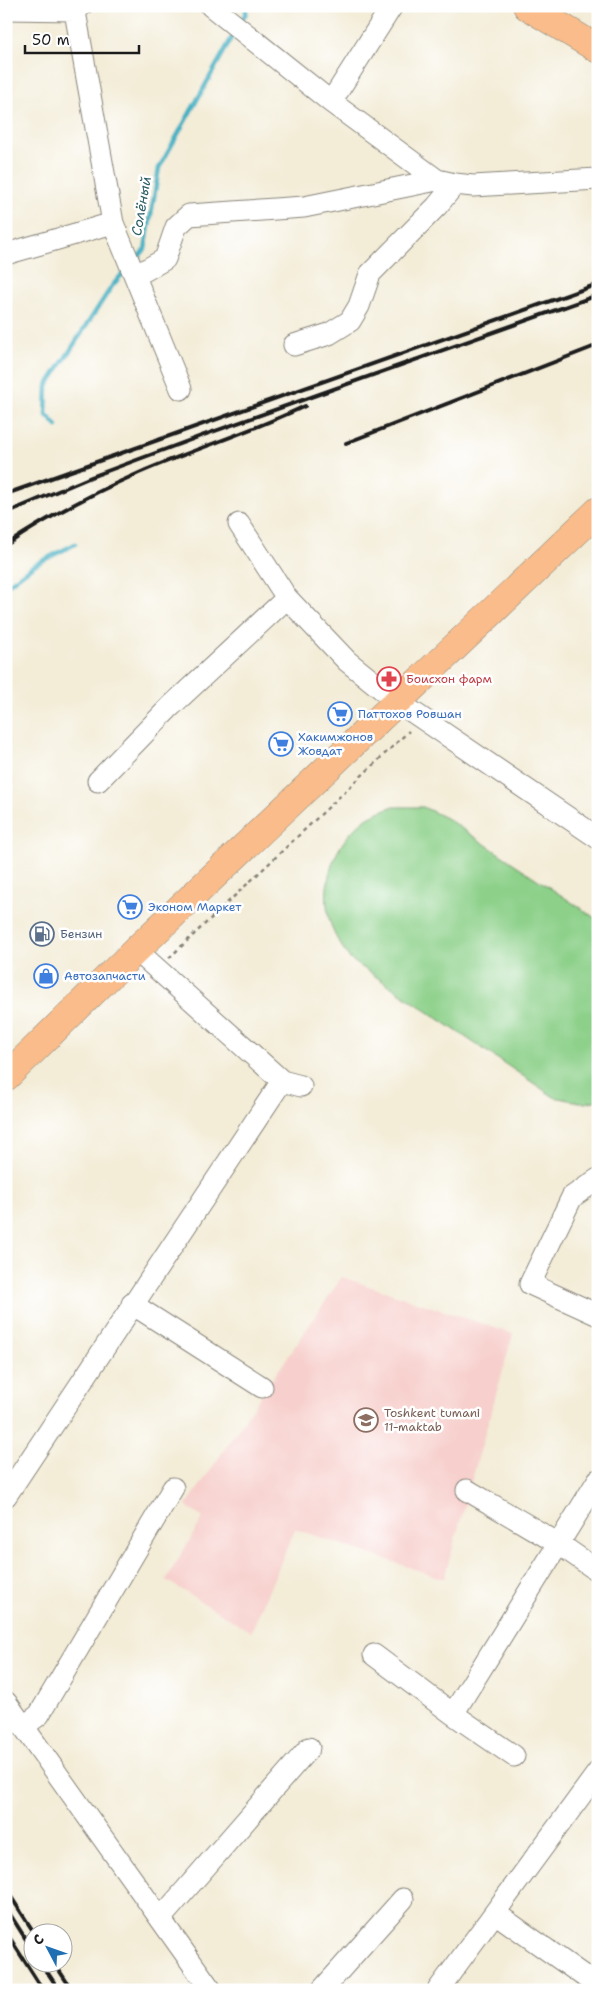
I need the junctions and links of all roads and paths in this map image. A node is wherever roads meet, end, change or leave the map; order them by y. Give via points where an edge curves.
1 (392, 6) edge
2 (527, 6) edge
3 (553, 6) edge
4 (76, 8) edge
5 (214, 8) edge
6 (6, 9) edge
7 (598, 32) edge
8 (598, 49) edge
9 (331, 102) junction
10 (598, 179) edge
11 (446, 182) junction
12 (116, 230) junction
13 (6, 254) edge
14 (134, 273) junction
15 (294, 345) dead end
16 (181, 389) dead end
17 (598, 511) edge
18 (239, 524) dead end
19 (287, 598) junction
20 (398, 702) junction
21 (422, 718) junction
22 (98, 781) dead end
23 (598, 838) edge
24 (136, 950) junction
25 (157, 969) junction
26 (6, 1077) edge
27 (598, 1178) edge
28 (132, 1304) junction
29 (598, 1315) edge
30 (262, 1387) dead end
31 (598, 1480) edge
32 (174, 1488) dead end
33 (467, 1490) dead end
34 (6, 1496) edge
35 (559, 1544) junction
36 (598, 1571) edge
37 (374, 1655) dead end
38 (6, 1702) edge
39 (453, 1714) junction
40 (24, 1726) junction
41 (309, 1748) dead end
42 (514, 1756) dead end
43 (598, 1772) edge
44 (403, 1899) dead end
45 (495, 1913) junction
46 (161, 1918) junction
47 (598, 1986) edge
48 (211, 1990) edge
49 (322, 1990) edge
50 (438, 1990) edge

1 - 9 street
2 - 8 main road
3 - 7 main road
4 - 6 street
4 - 12 street
5 - 9 street
9 - 11 street
10 - 11 street via 474,186
11 - 14 street via 304,207 189,214 176,227 165,259
11 - 15 street via 437,206 370,274 350,321 329,334
12 - 13 street
12 - 14 street
14 - 16 street
17 - 20 main road
18 - 19 street
19 - 20 street via 348,661
19 - 22 street via 170,707
20 - 21 street
20 - 24 main road
21 - 23 street
21 - 25 path
24 - 25 street
24 - 26 main road
25 - 28 street via 292,1084
27 - 29 street via 572,1197 530,1284
28 - 30 street
28 - 34 street
31 - 35 street
32 - 40 street via 39,1715
33 - 35 street
35 - 36 street
35 - 39 street
37 - 39 street
38 - 40 street
39 - 42 street
40 - 46 street
41 - 46 street
43 - 45 street
44 - 49 street
45 - 47 street
45 - 50 street
46 - 48 street

